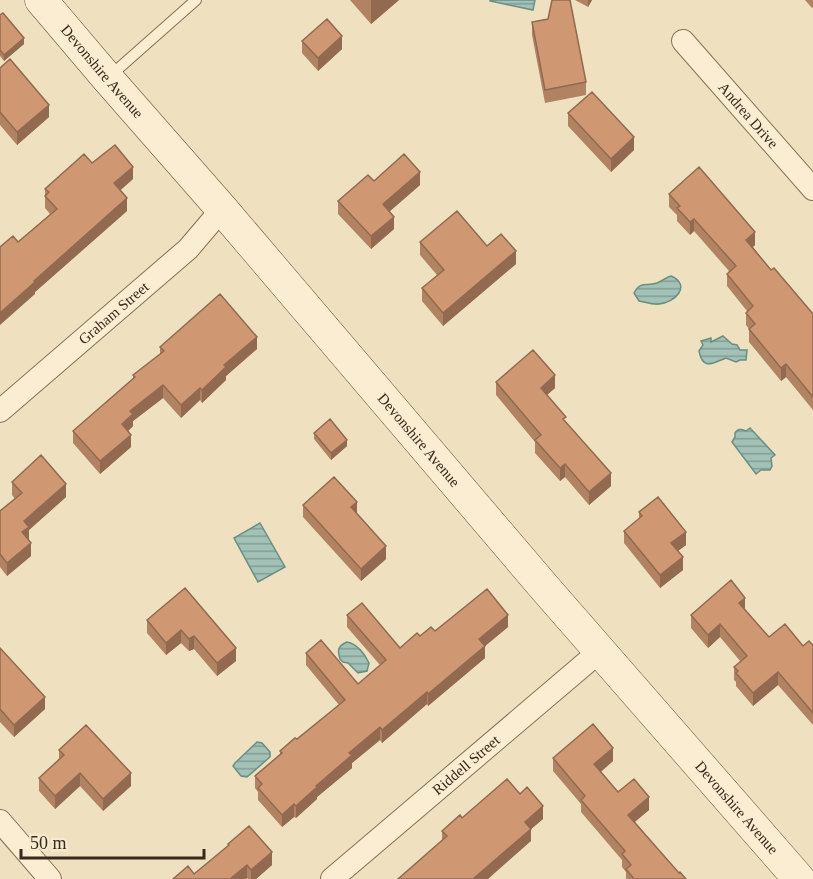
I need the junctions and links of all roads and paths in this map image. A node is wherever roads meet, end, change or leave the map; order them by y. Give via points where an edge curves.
1 (196, 0) edge
2 (49, 3) edge
3 (683, 41) dead end
4 (108, 79) junction
5 (813, 189) edge
6 (222, 209) junction
7 (0, 411) edge
8 (600, 651) junction
9 (0, 821) edge
10 (50, 879) edge
11 (332, 879) edge
12 (799, 879) edge

1 - 4 lane
2 - 4 main road, Devonshire Avenue
3 - 5 street, Andrea Drive
4 - 6 main road, Devonshire Avenue
6 - 7 street, Graham Street via 188,249
6 - 8 main road, Devonshire Avenue
8 - 11 street, Riddell Street
8 - 12 main road, Devonshire Avenue
9 - 10 street

